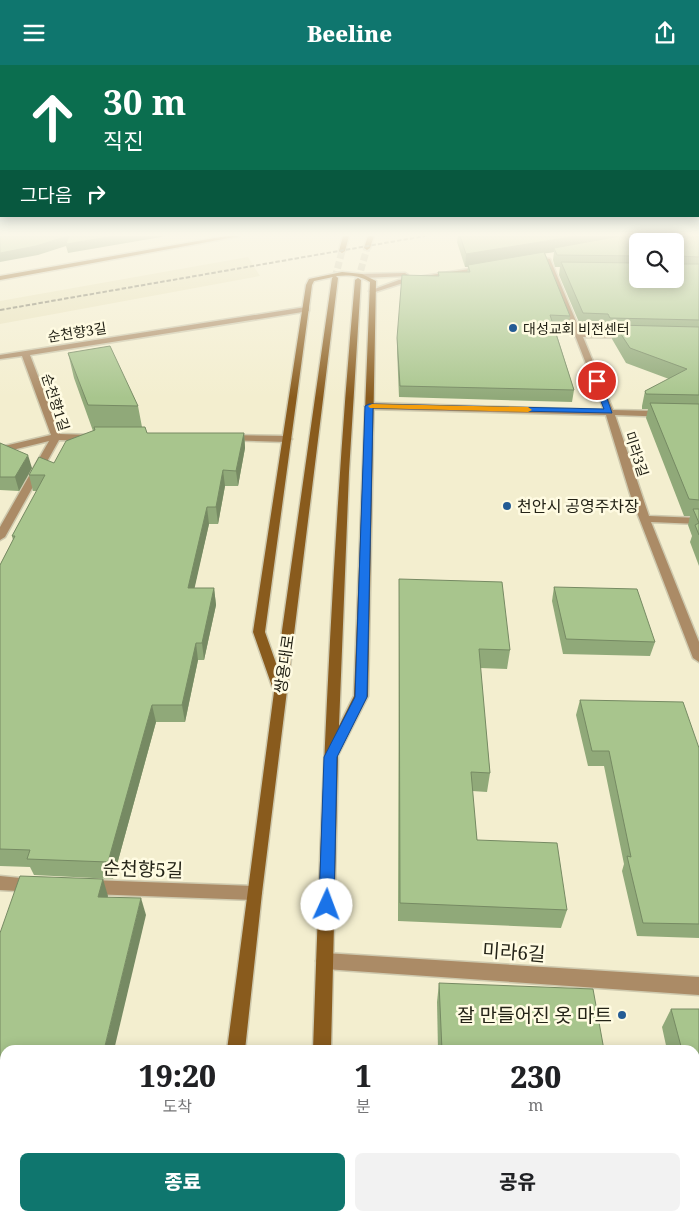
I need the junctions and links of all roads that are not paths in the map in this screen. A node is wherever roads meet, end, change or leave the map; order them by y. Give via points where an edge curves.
1 (309, 290) edge
2 (333, 290) tunnel mouth
3 (359, 290) tunnel mouth
4 (564, 290) edge
5 (372, 291) edge
6 (306, 309) junction
7 (579, 335) junction
8 (634, 336) edge
9 (24, 353) junction
10 (0, 357) edge
11 (369, 406) junction
12 (609, 412) junction
13 (699, 415) edge
14 (56, 437) junction
15 (106, 438) edge
16 (222, 438) edge
17 (287, 439) junction
18 (0, 450) edge
19 (644, 519) junction
20 (699, 521) edge
21 (0, 537) edge
22 (699, 658) edge
23 (280, 691) junction
24 (330, 757) junction
25 (0, 883) edge
26 (50, 885) edge
27 (70, 886) edge
28 (254, 893) junction
29 (325, 961) junction
30 (699, 986) edge
31 (237, 1045) edge
32 (322, 1045) edge

1 - 6 main road
2 - 23 main road, 쌍용대로
3 - 24 main road via 346,405
4 - 7 street, 미라3길
5 - 11 main road
6 - 9 street, 순천향3길
6 - 17 main road
7 - 8 street
7 - 12 street, 미라3길
9 - 10 street, 순천향3길
9 - 14 street, 순천향1길
11 - 12 street
11 - 24 main road via 361,697
12 - 13 street
12 - 19 street, 미라3길
14 - 15 street
14 - 18 street
14 - 21 street, 순천향1길
16 - 17 street
17 - 23 main road via 259,632
19 - 20 street
19 - 22 street, 미라3길
23 - 28 main road, 쌍용대로
24 - 29 main road
25 - 26 street
27 - 28 street, 순천향5길
28 - 31 main road, 쌍용대로
29 - 30 street, 미라6길
29 - 32 main road

